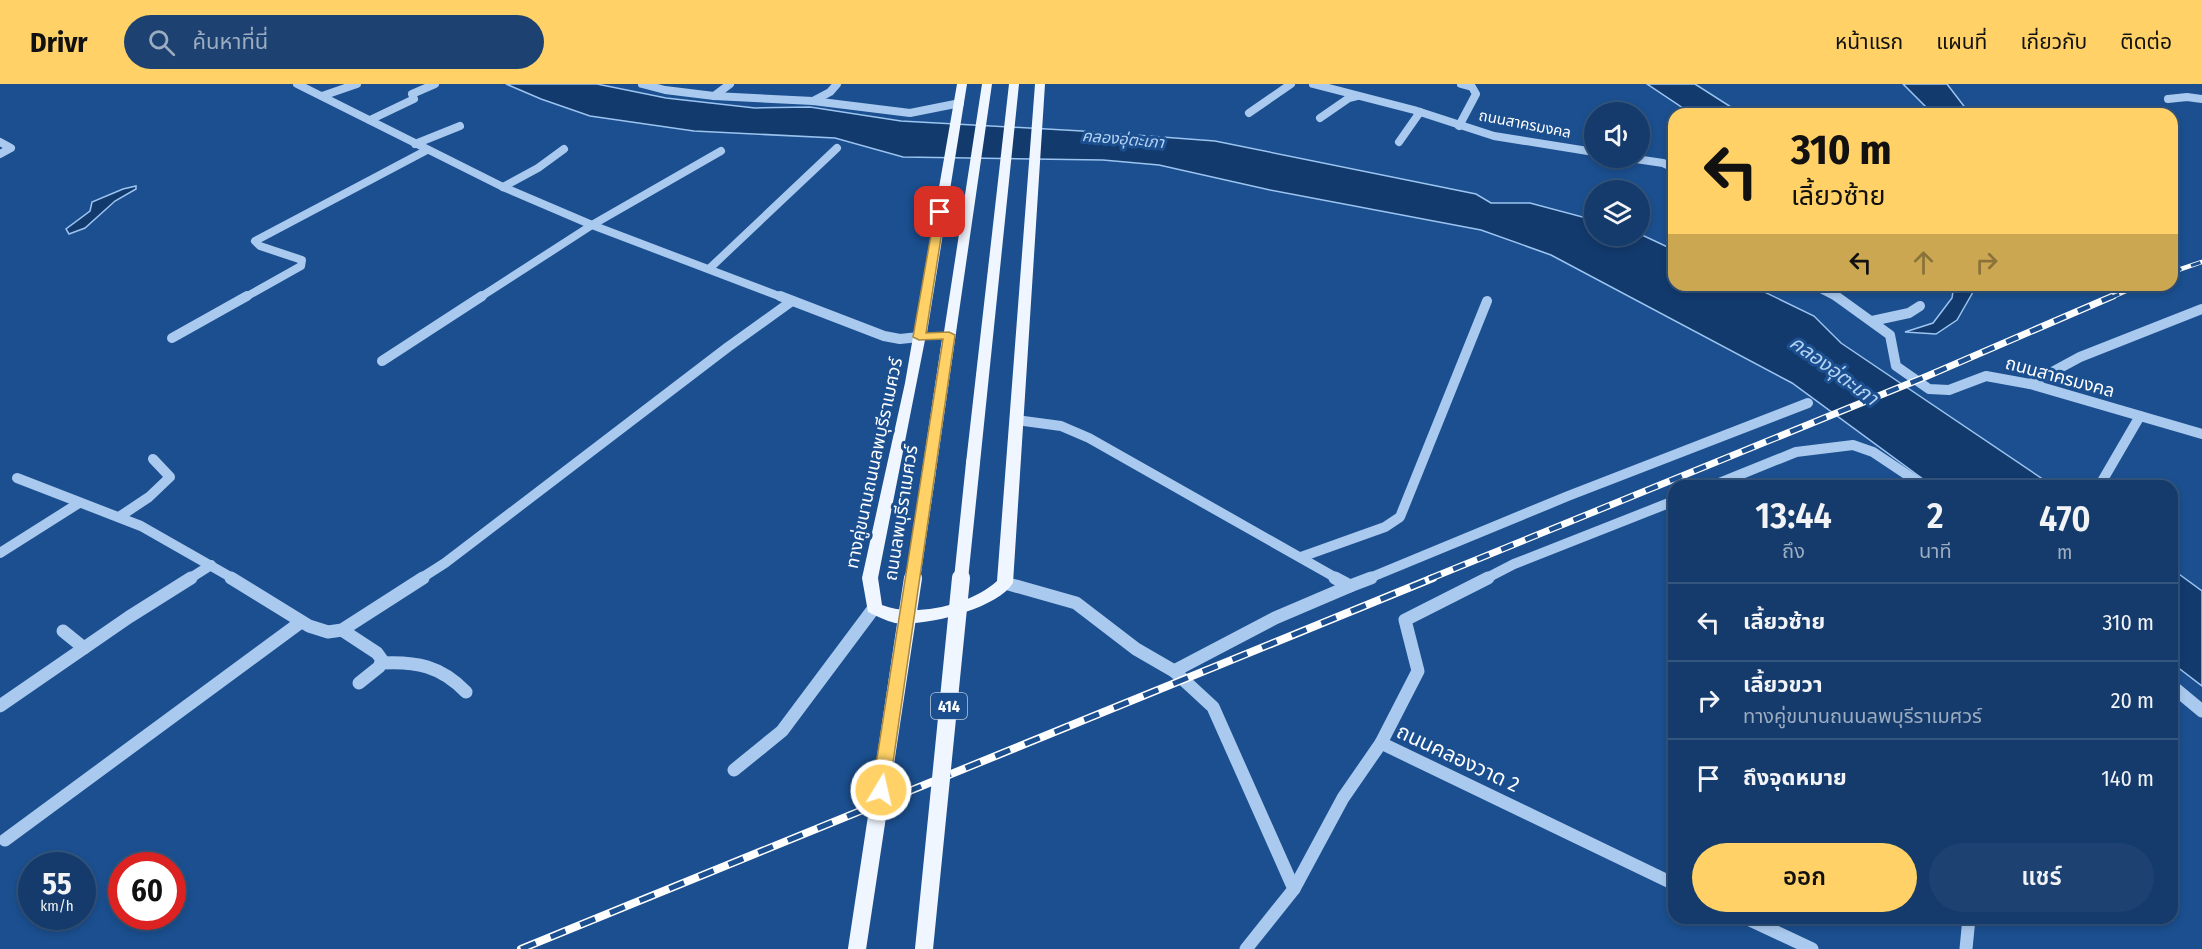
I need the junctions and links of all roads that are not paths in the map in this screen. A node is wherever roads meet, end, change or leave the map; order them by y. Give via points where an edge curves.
1 (357, 84) edge
2 (435, 84) edge
3 (642, 84) edge
4 (730, 84) edge
5 (837, 84) edge
6 (962, 84) edge
7 (987, 84) edge
8 (1014, 84) edge
9 (1040, 84) edge
10 (1291, 84) edge
11 (1313, 84) edge
12 (1461, 84) edge
13 (303, 85) edge
14 (322, 96) junction
15 (714, 96) junction
16 (1361, 97) junction
17 (2168, 99) dead end
18 (2202, 99) edge
19 (813, 101) junction
20 (960, 105) junction
21 (1420, 112) junction
22 (1249, 113) dead end
23 (1320, 118) dead end
24 (370, 120) junction
25 (460, 126) dead end
26 (1459, 126) junction
27 (0, 142) edge
28 (1399, 142) dead end
29 (415, 144) junction
30 (564, 148) dead end
31 (837, 148) dead end
32 (427, 150) junction
33 (1584, 150) edge
34 (720, 151) dead end
35 (0, 154) edge
36 (1650, 161) edge
37 (1668, 165) edge
38 (503, 187) junction
39 (592, 225) junction
40 (711, 268) junction
41 (1833, 291) edge
42 (792, 301) junction
43 (1487, 301) dead end
44 (1920, 306) dead end
45 (2202, 309) edge
46 (1872, 321) junction
47 (949, 335) junction
48 (919, 337) junction
49 (172, 338) dead end
50 (382, 361) dead end
51 (2030, 384) junction
52 (1808, 403) dead end
53 (2140, 416) junction
54 (1016, 420) junction
55 (2202, 434) edge
56 (153, 459) dead end
57 (17, 478) dead end
58 (1738, 480) edge
59 (1915, 480) edge
60 (2103, 480) edge
61 (79, 503) junction
62 (1668, 503) edge
63 (119, 517) junction
64 (0, 553) edge
65 (1301, 557) junction
66 (212, 565) junction
67 (1005, 583) junction
68 (1350, 586) junction
69 (874, 608) junction
70 (301, 622) junction
71 (342, 630) junction
72 (63, 631) dead end
73 (84, 648) junction
74 (381, 663) junction
75 (1174, 671) junction
76 (359, 683) dead end
77 (2178, 691) edge
78 (466, 692) dead end
79 (0, 706) edge
80 (2202, 711) edge
81 (1381, 743) junction
82 (734, 770) dead end
83 (5, 840) dead end
84 (1668, 881) edge
85 (1294, 889) junction
86 (1759, 924) edge
87 (1968, 924) edge
88 (857, 949) edge
89 (924, 949) edge
90 (1246, 949) edge
91 (1812, 949) edge
92 (1966, 949) edge

1 - 14 street
2 - 24 street
3 - 15 street
4 - 15 street
5 - 19 street
6 - 20 main road, ทางคู่ขนานถนนลพบุรีราเมศวร์
7 - 47 main road, ถนนลพบุรีราเมศวร์
8 - 89 main road, 414, bridge
9 - 54 main road
10 - 22 street
11 - 16 street, ถนนสาครมงคล
12 - 26 street via 1472,87 1476,94
13 - 14 street
14 - 24 street
15 - 19 street
16 - 21 street, ถนนสาครมงคล
16 - 23 street via 1349,98
17 - 18 street
19 - 20 street via 910,113
20 - 48 main road, ทางคู่ขนานถนนลพบุรีราเมศวร์
21 - 26 street, ถนนสาครมงคล
21 - 28 street
24 - 29 street
25 - 29 street
26 - 33 street, ถนนสาครมงคล via 1494,136
27 - 35 street via 11,148
29 - 32 street
30 - 38 street
31 - 40 street
32 - 38 street
32 - 49 street via 255,241 302,261 301,266
34 - 39 street
36 - 37 street
38 - 39 street
39 - 40 street
39 - 50 street
40 - 42 street
41 - 46 street, ถนนสาครมงคล
42 - 48 street via 884,336
42 - 71 street via 445,563
43 - 65 street via 1400,517 1385,527
44 - 46 street via 1909,313
45 - 51 street via 2080,357
46 - 51 street, ถนนสาครมงคล via 1890,335 1896,366 1929,389 1949,390 1986,376
47 - 48 main road
47 - 88 main road, ถนนลพบุรีราเมศวร์, bridge
48 - 69 main road, ทางคู่ขนานถนนลพบุรีราเมศวร์ via 870,578
51 - 53 street, ถนนสาครมงคล
52 - 68 street
53 - 55 street, ถนนสาครมงคล
53 - 60 street
54 - 65 street via 1061,426 1089,438
54 - 67 main road
56 - 63 street via 170,477
57 - 61 street
58 - 59 street via 1796,452 1853,445 1873,452
61 - 63 street
61 - 64 street
62 - 81 street via 1514,564 1405,620 1418,671
63 - 66 street
65 - 68 street
66 - 70 street
66 - 73 street
67 - 69 main road via 993,594 944,613 896,617
67 - 75 street via 1076,603 1136,649
68 - 75 street via 1275,618
69 - 82 street via 782,731
70 - 71 street via 328,632
70 - 83 street
71 - 74 street via 377,653
72 - 73 street
73 - 79 street
74 - 76 street
74 - 78 street via 411,662 442,670
75 - 85 street via 1213,707
77 - 80 street
81 - 84 street, ถนนคลองวาด 2
81 - 85 street, ถนนคลองวาด 2 via 1343,798
85 - 90 street, ถนนคลองวาด 2
86 - 91 street
87 - 92 street

